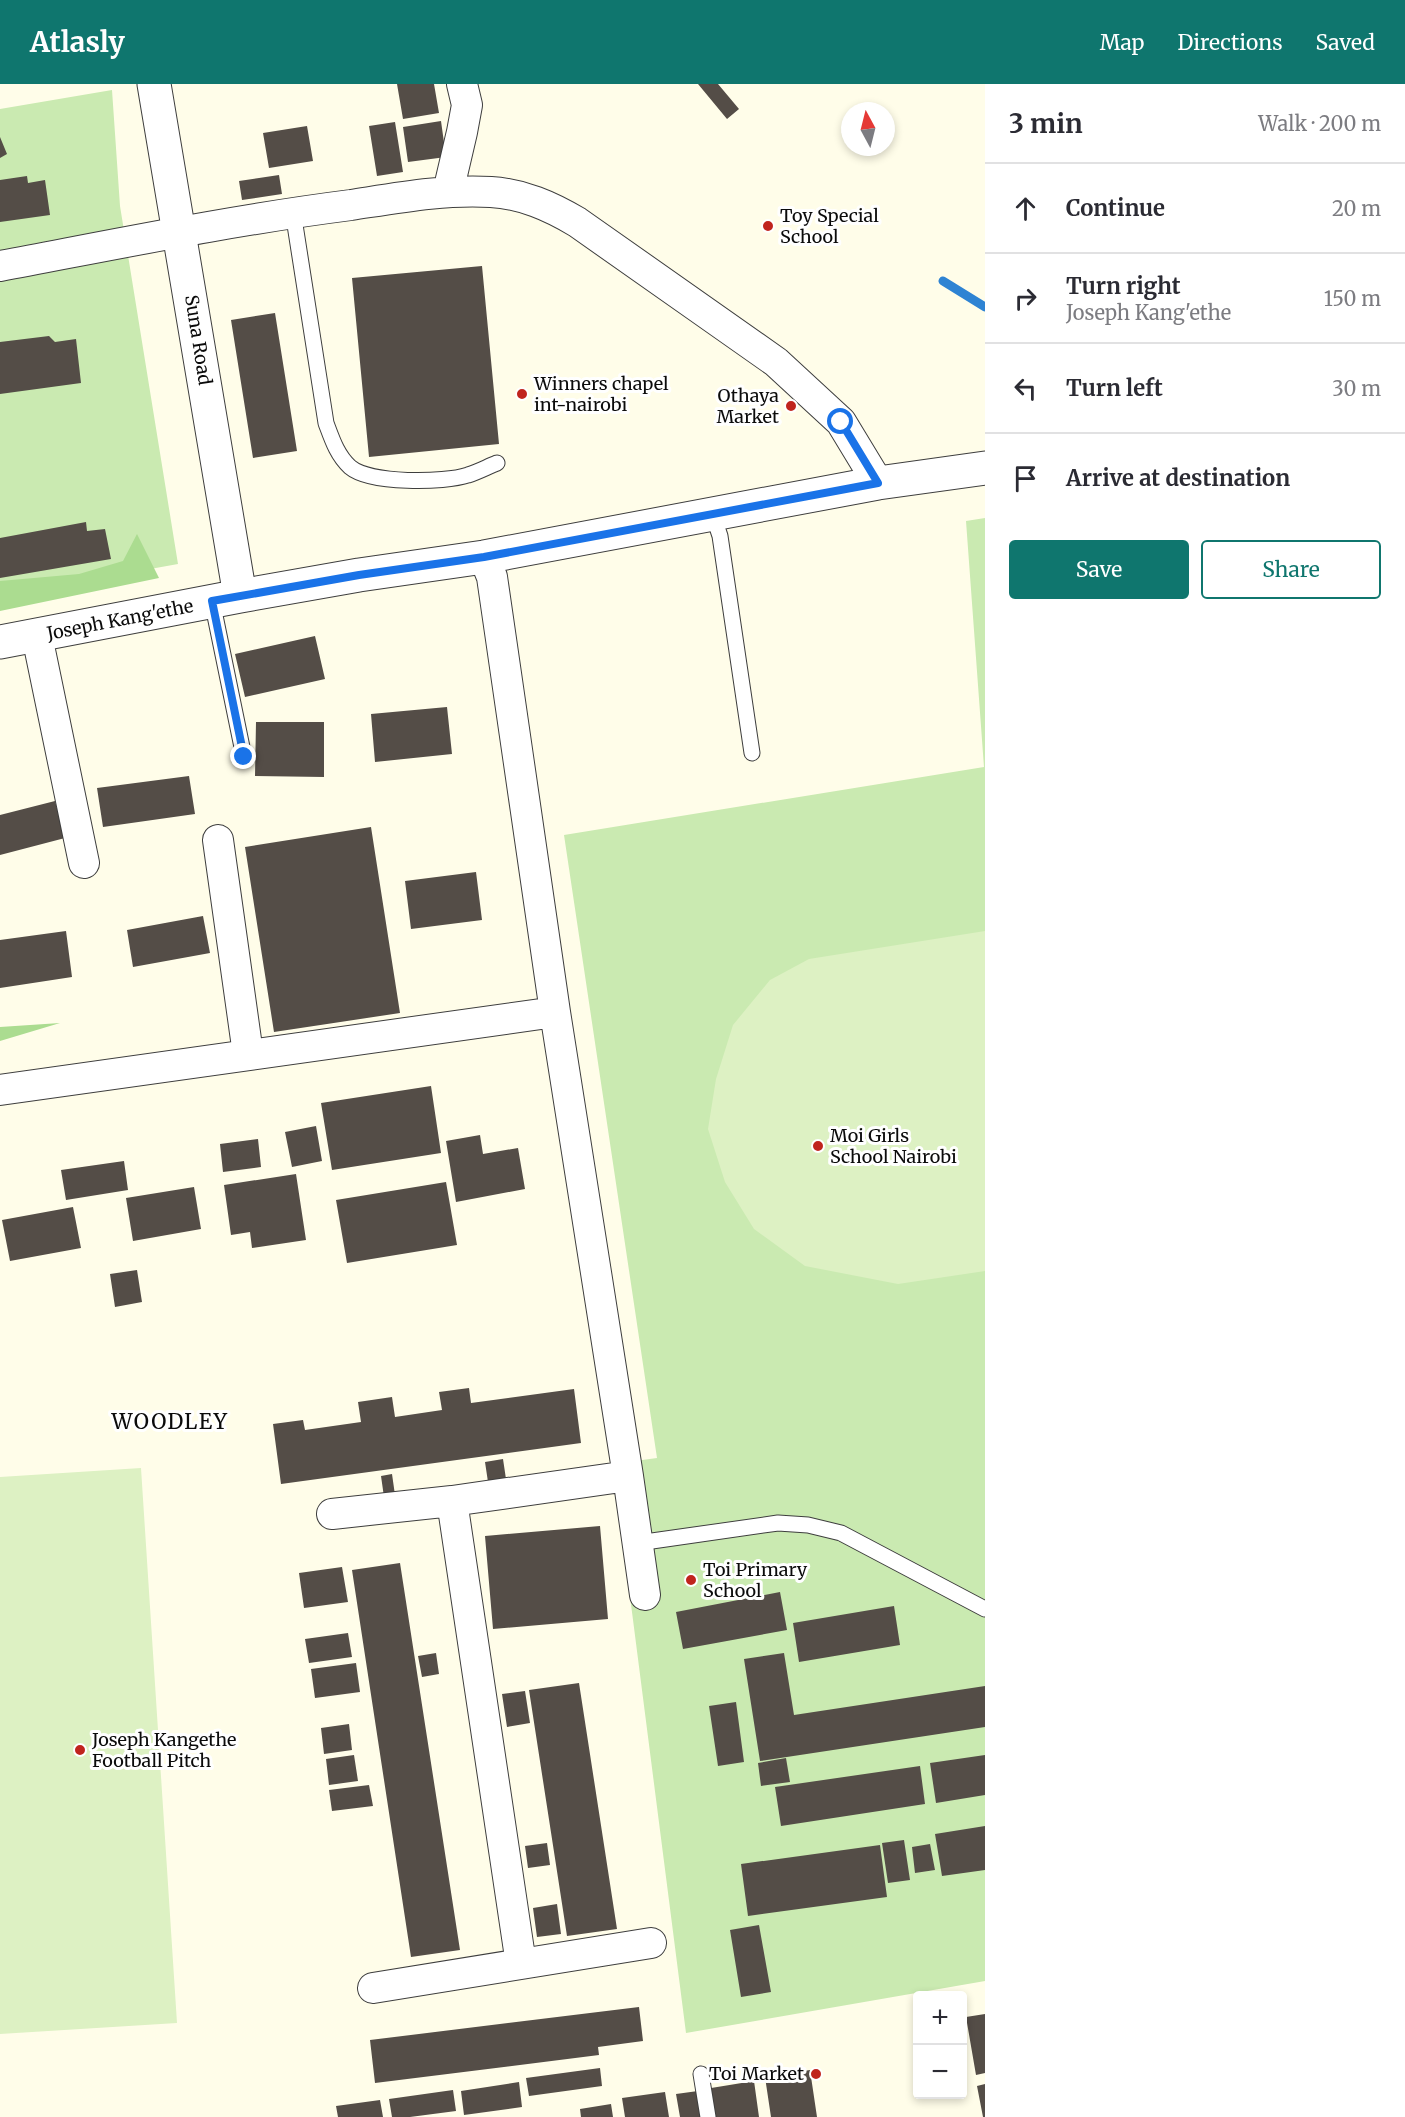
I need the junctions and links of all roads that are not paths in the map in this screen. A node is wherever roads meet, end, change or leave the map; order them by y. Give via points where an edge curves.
1 (154, 84) edge
2 (462, 84) edge
3 (448, 192) junction
4 (293, 212) junction
5 (180, 232) junction
6 (0, 266) edge
7 (497, 463) dead end
8 (985, 468) edge
9 (878, 483) junction
10 (713, 515) junction
11 (484, 557) junction
12 (226, 599) junction
13 (37, 636) junction
14 (0, 642) edge
15 (752, 753) dead end
16 (244, 757) dead end
17 (218, 840) dead end
18 (84, 862) dead end
19 (555, 1012) junction
20 (248, 1054) junction
21 (0, 1090) edge
22 (628, 1476) junction
23 (452, 1502) junction
24 (332, 1514) dead end
25 (638, 1543) junction
26 (645, 1595) dead end
27 (985, 1609) edge
28 (651, 1943) dead end
29 (521, 1964) junction
30 (373, 1988) dead end
31 (701, 2074) dead end
32 (708, 2117) edge

1 - 5 street, Suna Road
2 - 3 street via 467,105
3 - 4 street
3 - 9 street via 492,192 525,198 552,207 613,246 776,362 841,422
4 - 5 street
4 - 7 lane via 326,423 334,446 351,467 391,479 429,481 466,476
5 - 6 street
5 - 12 street, Suna Road
8 - 9 street, Joseph Kang'ethe
9 - 10 street, Joseph Kang'ethe
10 - 11 street, Joseph Kang'ethe
10 - 15 lane via 720,536
11 - 12 street, Joseph Kang'ethe
11 - 19 street via 492,577
12 - 13 street, Joseph Kang'ethe
12 - 16 lane
13 - 14 street, Joseph Kang'ethe
13 - 18 street
17 - 20 street
19 - 20 street
19 - 22 street
20 - 21 street
22 - 23 street
22 - 25 street
23 - 24 street
23 - 29 street
25 - 26 street
25 - 27 lane via 778,1523 808,1525 841,1533
28 - 29 street
29 - 30 street
31 - 32 lane

